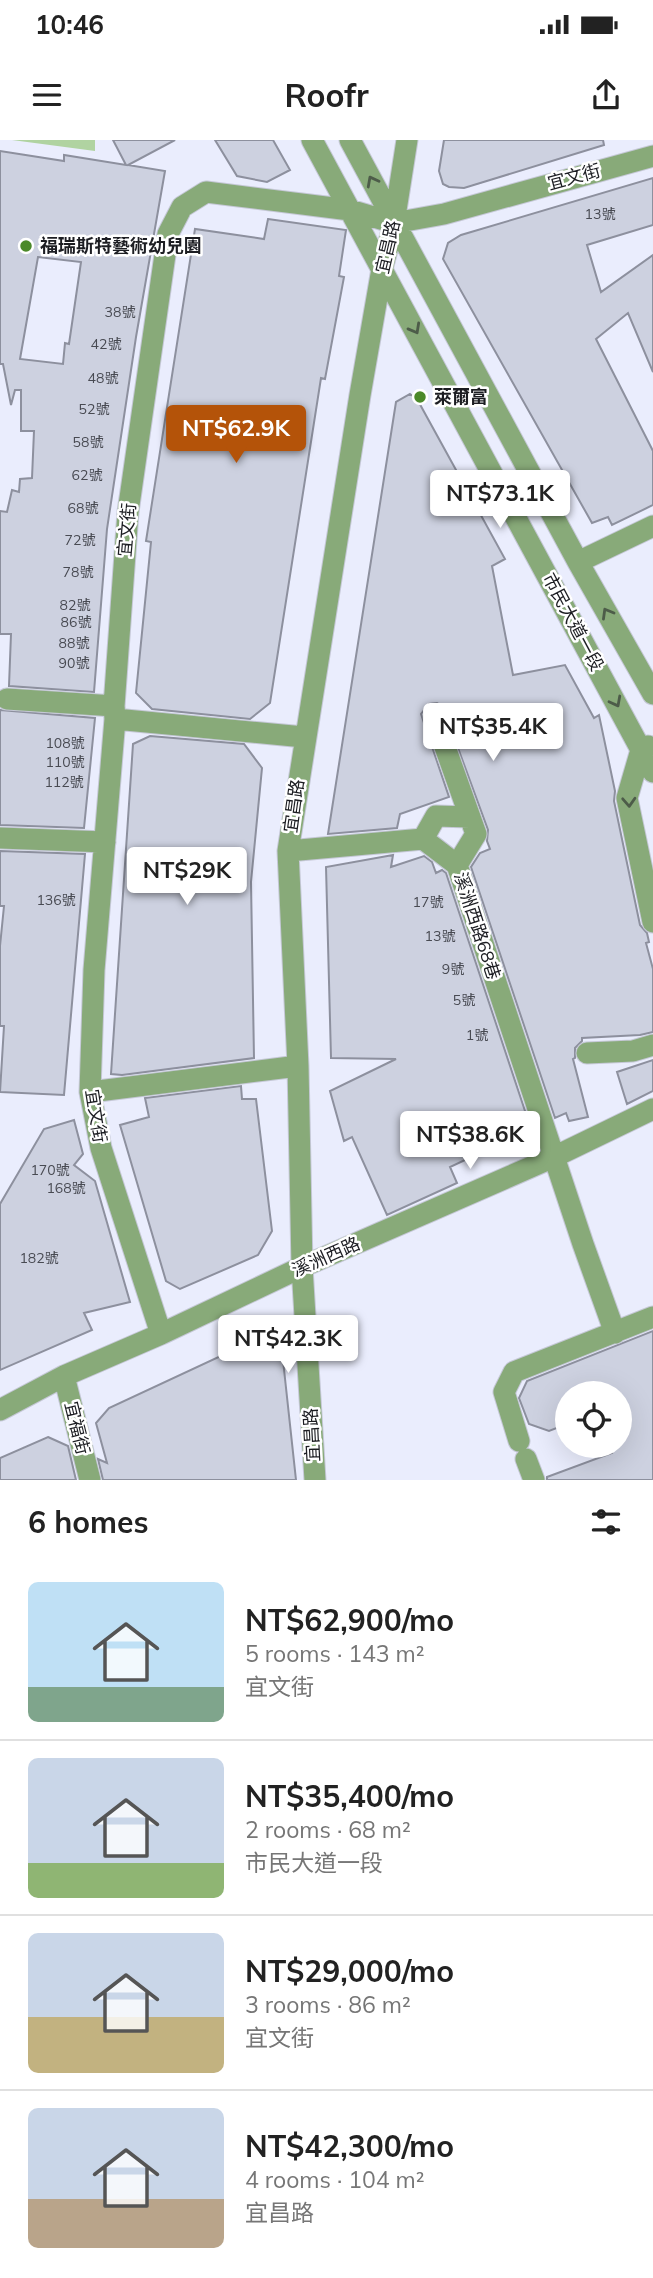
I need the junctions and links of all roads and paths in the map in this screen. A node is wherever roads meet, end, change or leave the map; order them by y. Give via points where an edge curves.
1 (312, 140) edge
2 (350, 140) edge
3 (407, 140) edge
4 (653, 156) edge
5 (350, 210) junction
6 (394, 223) junction
7 (382, 269) junction
8 (653, 526) edge
9 (578, 562) junction
10 (653, 694) edge
11 (7, 699) dead end
12 (114, 712) junction
13 (435, 716) dead end
14 (304, 737) junction
15 (647, 746) edge
16 (653, 772) edge
17 (470, 817) junction
18 (0, 838) edge
19 (423, 839) junction
20 (105, 842) junction
21 (288, 851) junction
22 (457, 864) junction
23 (653, 922) edge
24 (653, 1045) edge
25 (587, 1053) dead end
26 (298, 1066) junction
27 (90, 1093) junction
28 (653, 1109) edge
29 (554, 1157) junction
30 (302, 1267) junction
31 (653, 1317) edge
32 (615, 1333) junction
33 (161, 1335) junction
34 (64, 1376) junction
35 (0, 1410) edge
36 (90, 1480) edge
37 (315, 1480) edge
38 (534, 1480) edge

1 - 5 street, 市民大道一段
6 -> 2 street, 市民大道一段
3 - 6 street, 宜昌路
4 - 6 street, 宜文街 via 444,214
5 - 6 street, 宜文街
5 - 7 street, 市民大道一段
5 - 12 street, 宜文街 via 206,191 182,207 167,234 128,512
6 - 7 street, 宜昌路
6 - 9 street, 市民大道一段
7 - 14 street, 宜昌路
7 -> 15 street, 市民大道一段
8 - 9 street
10 -> 9 street, 市民大道一段
11 - 12 street
12 - 14 street
12 - 20 street, 宜文街
13 - 17 street
14 - 21 street, 宜昌路
15 - 16 street, 市民大道一段
15 -> 23 street via 627,798
17 - 19 street via 436,816
17 - 22 street via 476,834
18 - 20 street
19 - 21 street
19 - 22 street, 溪洲西路68巷
20 - 27 street, 宜文街
21 - 26 street, 宜昌路
22 - 29 street, 溪洲西路68巷
24 - 25 street via 633,1051
26 - 27 street
26 - 30 street, 宜昌路
27 - 33 street, 宜文街 via 101,1148
28 - 29 street, 溪洲西路
29 - 30 street, 溪洲西路
29 - 32 street, 溪洲西路68巷
30 - 33 street, 溪洲西路
30 - 37 street, 宜昌路
31 - 32 street
32 - 38 street via 514,1372 504,1392
33 - 34 street, 溪洲西路
34 - 35 street, 溪洲西路
34 - 36 street, 宜福街

